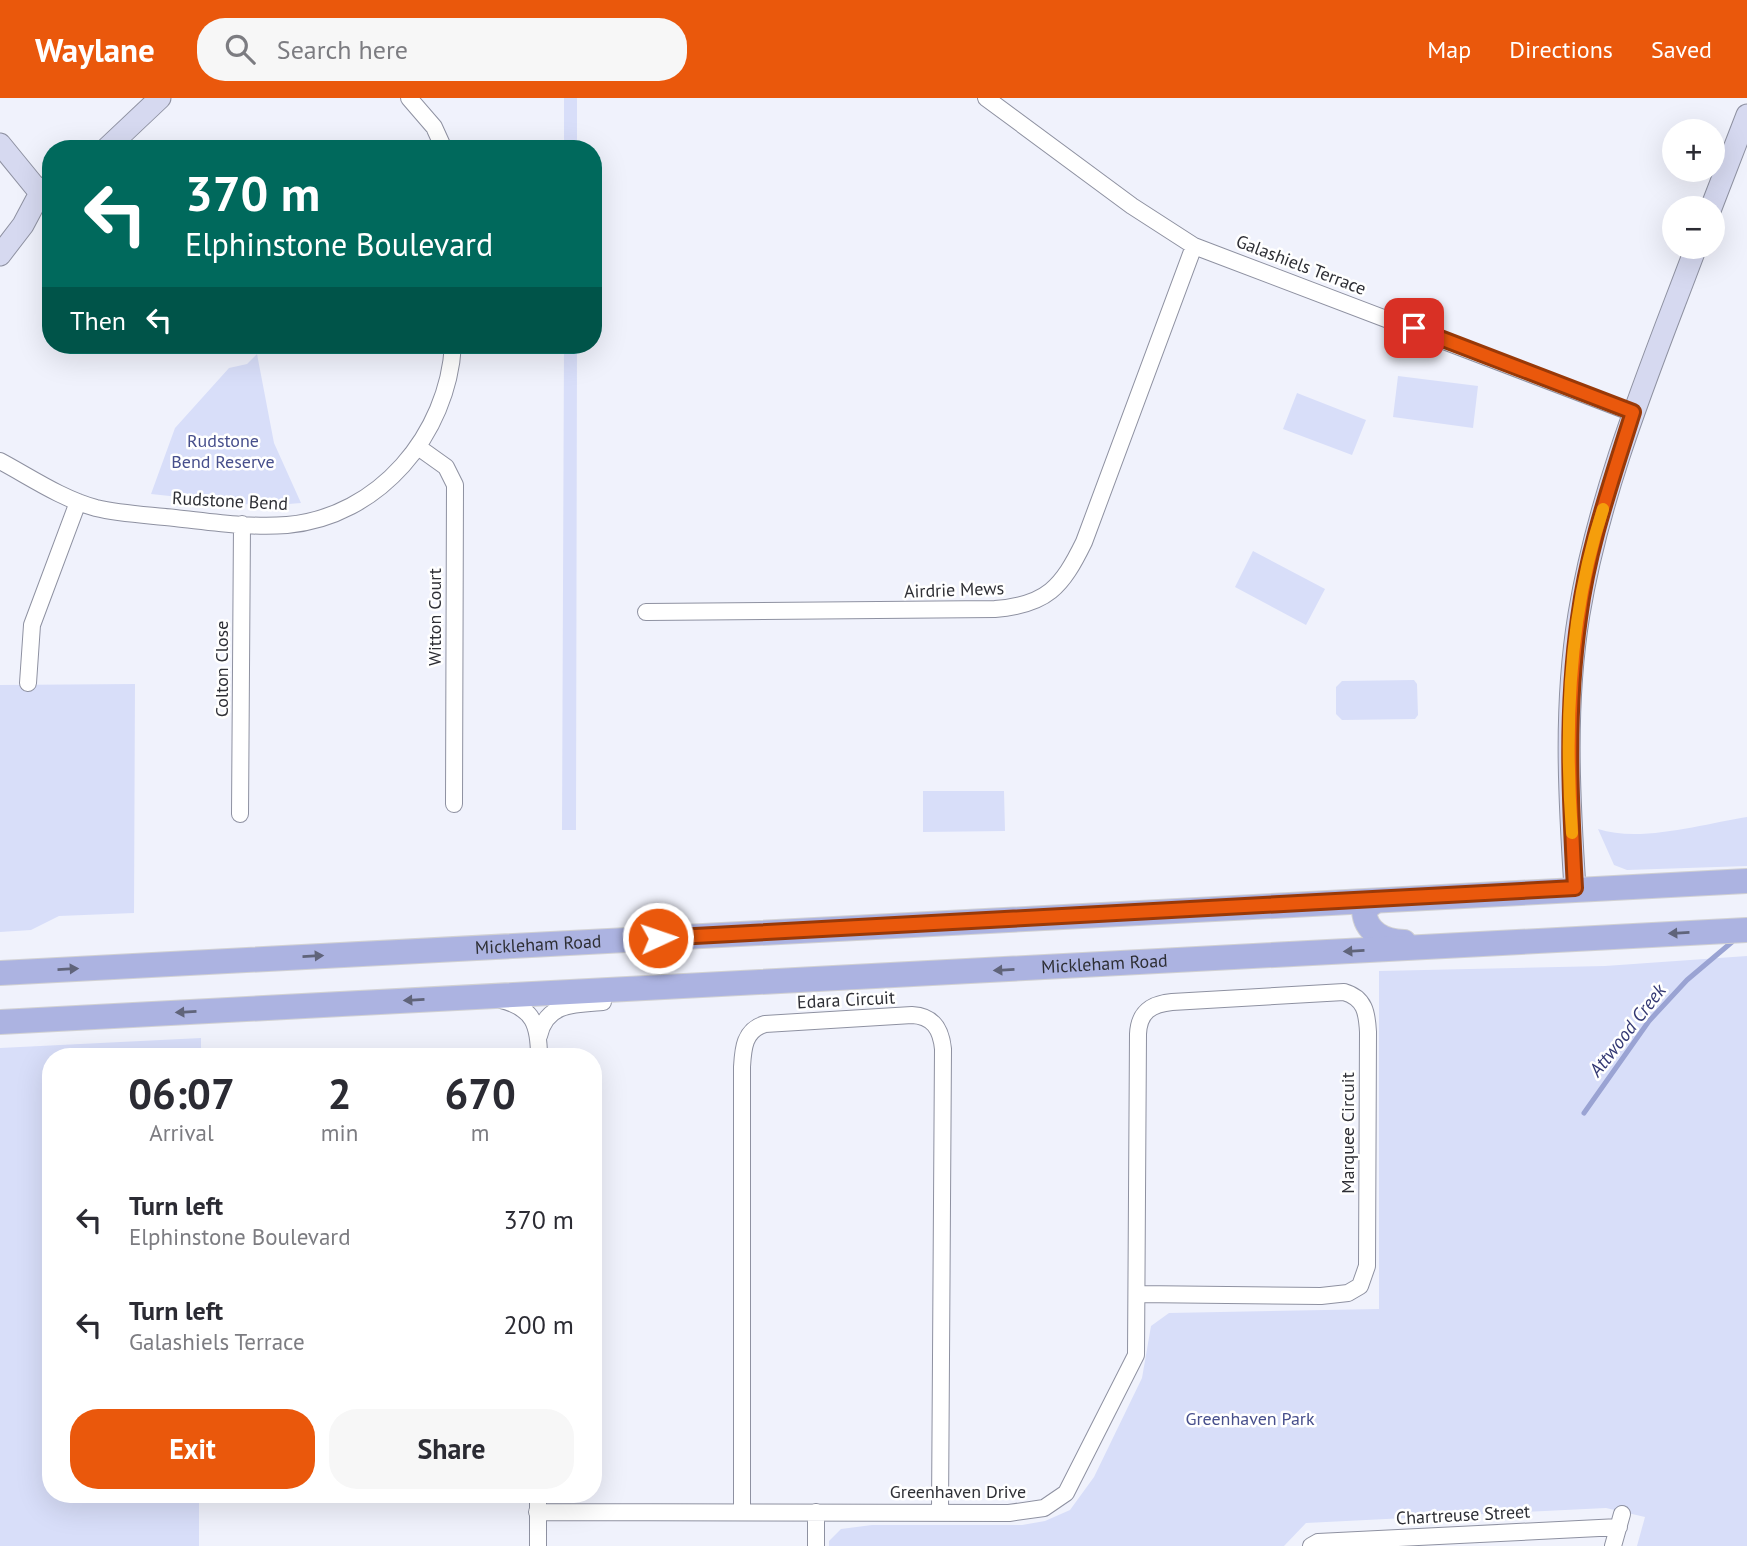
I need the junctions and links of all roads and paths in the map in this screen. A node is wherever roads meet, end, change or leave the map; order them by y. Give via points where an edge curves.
1 (160, 98) edge
2 (409, 98) edge
3 (986, 98) edge
4 (1747, 115) edge
5 (117, 140) edge
6 (440, 140) edge
7 (0, 144) edge
8 (42, 185) edge
9 (1716, 196) edge
10 (42, 208) edge
11 (1194, 246) junction
12 (0, 256) edge
13 (1691, 259) edge
14 (451, 354) edge
15 (1633, 412) junction
16 (418, 447) junction
17 (0, 461) edge
18 (78, 502) junction
19 (242, 524) junction
20 (646, 612) dead end
21 (28, 683) dead end
22 (454, 804) dead end
23 (240, 814) dead end
24 (1747, 881) edge
25 (1575, 888) junction
26 (1375, 901) junction
27 (1747, 930) edge
28 (1464, 945) junction
29 (0, 973) edge
30 (784, 981) junction
31 (482, 997) junction
32 (0, 1022) edge
33 (1138, 1034) joint
34 (539, 1036) junction
35 (539, 1048) edge
36 (1137, 1294) junction
37 (537, 1503) edge
38 (537, 1512) junction
39 (742, 1512) junction
40 (816, 1512) junction
41 (940, 1512) junction
42 (538, 1546) edge
43 (816, 1546) edge
44 (1311, 1546) edge
45 (1614, 1546) edge

1 - 5 street
2 - 6 street
3 - 11 street, Galashiels Terrace
4 - 9 street
7 - 8 street
10 - 12 street via 29,237
11 - 15 street, Galashiels Terrace
11 - 20 street, Airdrie Mews via 1084,542 1061,582 1045,596 1025,607 995,609
13 - 15 street
14 - 16 street, Rudstone Bend via 444,398
15 - 25 street via 1600,516 1579,615 1568,770
16 - 19 street, Rudstone Bend via 391,477 341,511 296,524
16 - 22 street, Witton Court via 446,467 455,485
17 - 18 street, Rudstone Bend
18 - 19 street, Rudstone Bend via 113,511
18 - 21 street via 32,625
19 - 23 street, Colton Close
24 - 25 main road, Mickleham Road
25 - 26 main road, Mickleham Road
26 - 28 main road via 1363,914 1370,929 1381,937
29 -> 26 main road, Mickleham Road
27 -> 28 main road, Mickleham Road
28 -> 30 main road, Mickleham Road
30 - 31 main road, Mickleham Road
30 - 34 street via 713,997 566,1006 547,1016
31 -> 32 main road, Mickleham Road
31 - 34 street via 526,1010
33 - 36 street, Greenhaven Drive
33 - 36 street, Marquee Circuit via 1139,1022 1154,1004 1344,992 1361,1002 1367,1020 1367,1266 1360,1286 1348,1293
34 - 35 street
36 - 41 street, Greenhaven Drive via 1134,1363 1066,1493 1049,1506 1029,1512
37 - 38 street
38 - 39 street, Greenhaven Drive
38 - 42 street
39 - 40 street, Greenhaven Drive
39 - 41 street, Edara Circuit via 742,1067 746,1040 765,1024 912,1015 935,1024 943,1049
40 - 41 street, Greenhaven Drive
40 - 43 street
44 - 45 street, Chartreuse Street via 1621,1520

